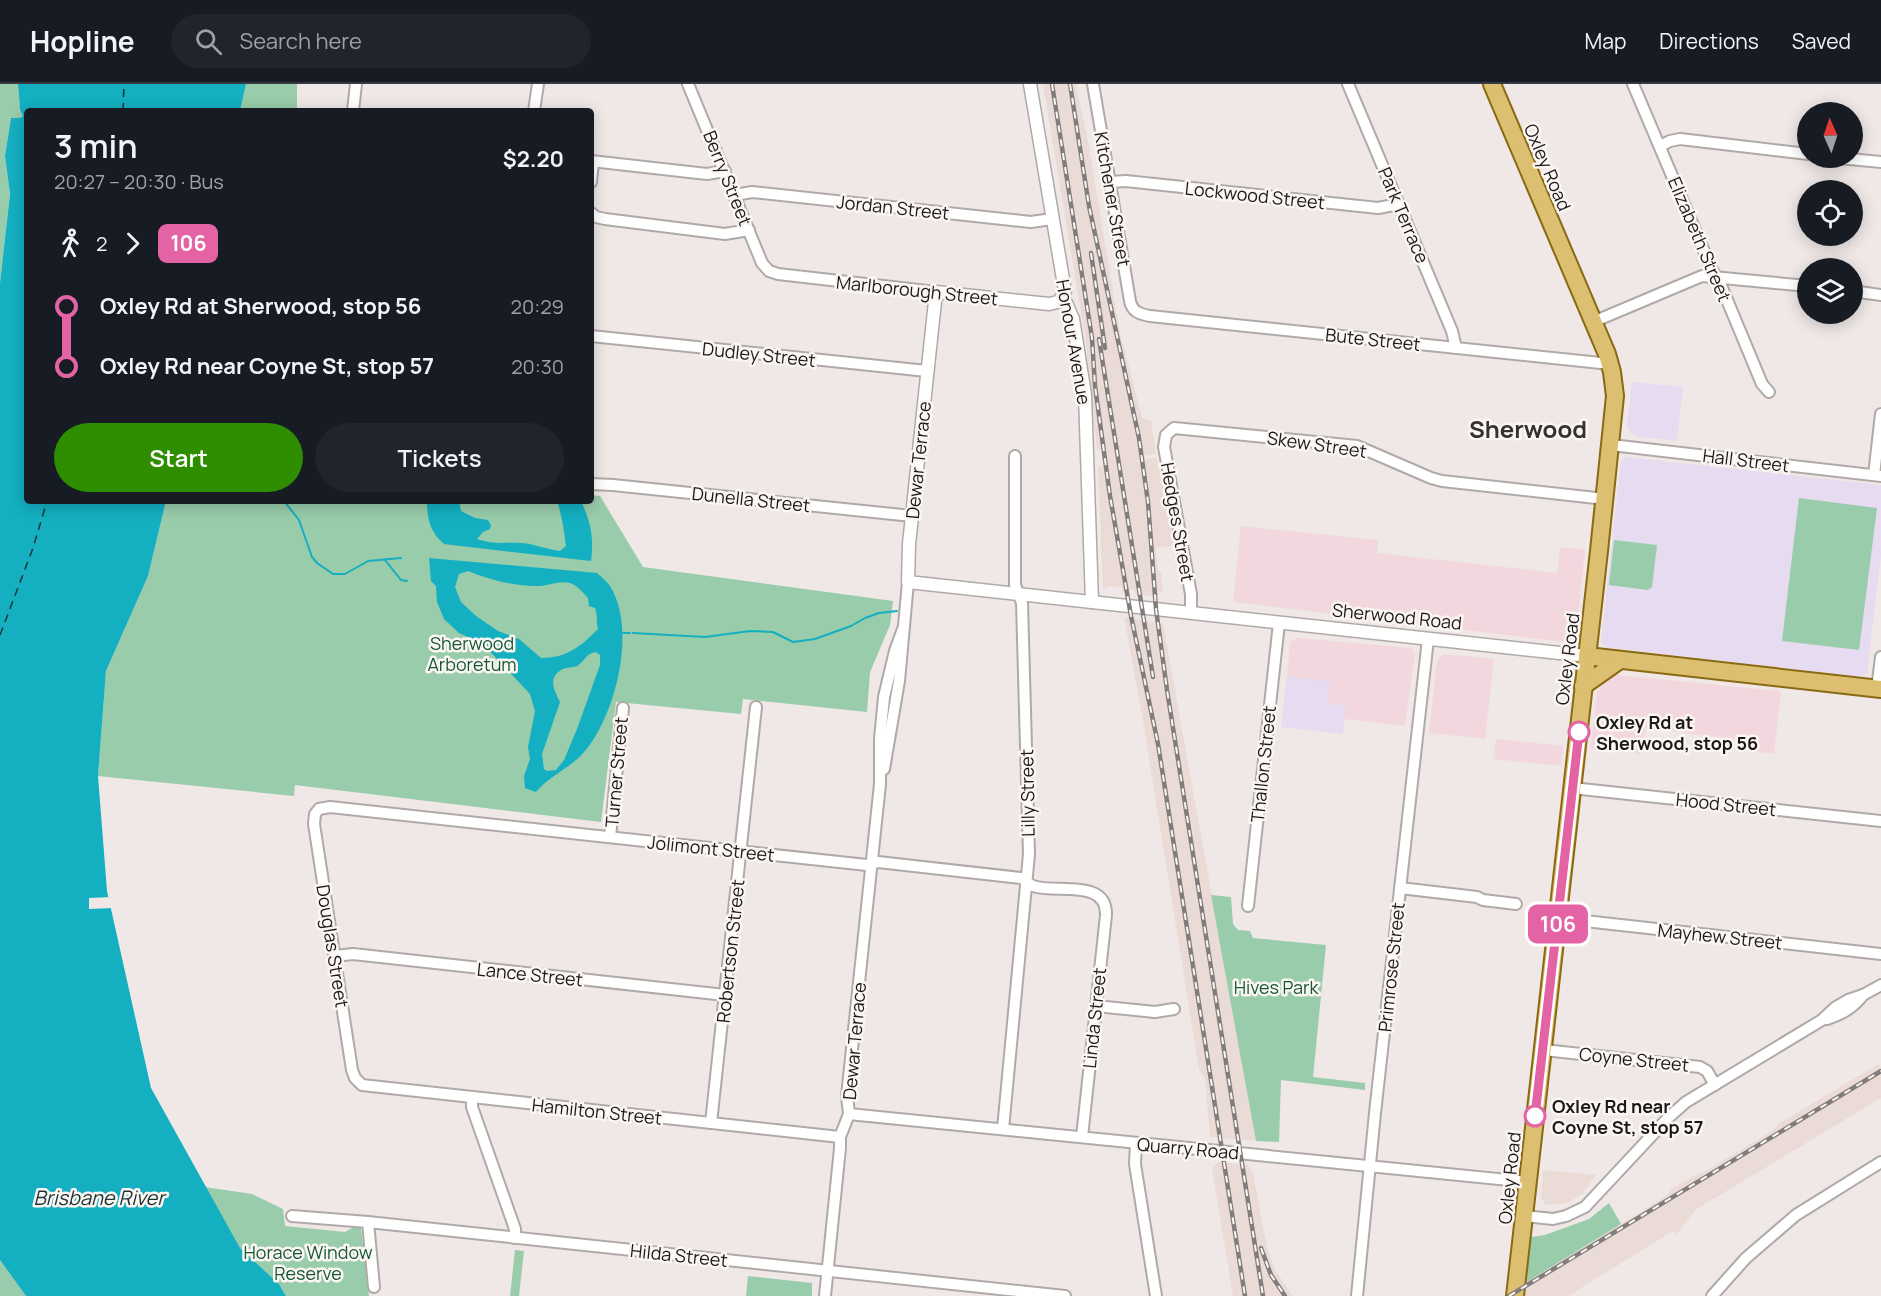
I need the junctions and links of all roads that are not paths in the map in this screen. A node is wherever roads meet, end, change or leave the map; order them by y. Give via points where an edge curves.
1 (356, 84) edge
2 (538, 84) edge
3 (688, 84) edge
4 (1030, 84) edge
5 (1093, 84) edge
6 (1348, 84) edge
7 (1492, 84) edge
8 (1633, 84) edge
9 (353, 108) edge
10 (534, 108) edge
11 (1660, 146) junction
12 (1797, 153) edge
13 (1863, 160) edge
14 (594, 161) edge
15 (1881, 162) edge
16 (725, 171) junction
17 (1110, 182) junction
18 (735, 195) junction
19 (1399, 204) junction
20 (594, 215) edge
21 (1052, 219) junction
22 (749, 230) junction
23 (769, 271) joint
24 (1716, 276) junction
25 (1797, 285) edge
26 (936, 292) junction
27 (1863, 293) edge
28 (1881, 295) edge
29 (1063, 296) junction
30 (1136, 312) joint
31 (1593, 321) junction
32 (594, 336) edge
33 (1456, 348) junction
34 (1610, 364) junction
35 (927, 372) junction
36 (1769, 392) dead end
37 (1881, 414) edge
38 (1167, 432) joint
39 (1611, 445) junction
40 (1015, 456) dead end
41 (1877, 475) edge
42 (594, 484) edge
43 (1605, 499) junction
44 (912, 516) junction
45 (908, 582) junction
46 (1019, 594) junction
47 (1092, 602) junction
48 (1191, 613) junction
49 (1279, 623) junction
50 (1428, 639) junction
51 (1587, 656) junction
52 (1881, 657) edge
53 (1620, 660) junction
54 (1583, 686) junction
55 (1879, 689) edge
56 (756, 707) dead end
57 (623, 708) dead end
58 (1572, 788) junction
59 (316, 812) joint
60 (1881, 821) edge
61 (610, 837) junction
62 (741, 851) junction
63 (872, 864) junction
64 (1027, 882) junction
65 (1400, 888) junction
66 (1103, 899) joint
67 (1516, 904) dead end
68 (1248, 906) dead end
69 (1558, 918) junction
70 (1881, 954) edge
71 (335, 956) junction
72 (1881, 985) edge
73 (725, 995) junction
74 (1096, 1006) junction
75 (1174, 1010) dead end
76 (1544, 1050) junction
77 (357, 1081) joint
78 (1715, 1085) junction
79 (472, 1097) junction
80 (849, 1114) junction
81 (711, 1123) junction
82 (1003, 1129) junction
83 (840, 1137) junction
84 (1082, 1137) junction
85 (1136, 1143) junction
86 (1881, 1162) edge
87 (1370, 1166) junction
88 (1528, 1182) junction
89 (292, 1216) dead end
90 (1524, 1216) junction
91 (368, 1222) junction
92 (515, 1238) junction
93 (828, 1271) junction
94 (374, 1287) dead end
95 (825, 1296) edge
96 (1065, 1296) edge
97 (1156, 1296) edge
98 (1358, 1296) edge
99 (1515, 1296) edge
100 (1712, 1296) edge

1 - 9 street
2 - 10 street
3 - 16 street, Berry Street
4 - 21 street, Honour Avenue
5 - 17 street, Kitchener Street
6 - 19 street, Park Terrace
7 - 31 main road, Oxley Road
8 - 11 street, Elizabeth Street
11 - 12 street via 1680,140
11 - 24 street, Elizabeth Street
13 - 15 street
14 - 16 street via 707,174
16 - 18 street, Berry Street
17 - 19 street, Lockwood Street via 1378,208
17 - 30 street, Kitchener Street via 1130,301
18 - 21 street, Jordan Street via 752,192 1031,222
18 - 22 street, Berry Street
19 - 33 street, Park Terrace
20 - 22 street via 725,234
21 - 29 street, Honour Avenue
22 - 23 street, Berry Street
23 - 26 street, Marlborough Street
24 - 25 street
24 - 31 street via 1690,280
24 - 36 street, Elizabeth Street via 1762,384
26 - 29 street, Marlborough Street via 1049,304
26 - 35 street, Dewar Terrace
27 - 28 street
29 - 47 street, Honour Avenue via 1073,319 1085,394
30 - 33 street, Bute Street
31 - 34 main road, Oxley Road
32 - 35 street, Dudley Street
33 - 34 street, Bute Street
34 - 39 main road, Oxley Road via 1615,396
35 - 44 street, Dewar Terrace
37 - 41 street
38 - 43 street, Skew Street via 1180,427 1357,446 1442,481
38 - 48 street, Hedges Street via 1164,447 1192,599
39 - 41 street, Hall Street
39 - 43 main road, Oxley Road
40 - 46 street, Lilly Street via 1015,585
42 - 44 street, Dunella Street
43 - 51 main road, Oxley Road
44 - 45 street, Dewar Terrace
45 - 46 street, Sherwood Road
45 - 63 street, Dewar Terrace via 895,710 880,784
46 - 47 street, Sherwood Road
46 - 64 street, Lilly Street via 1023,603
47 - 48 street, Sherwood Road
48 - 49 street, Sherwood Road
49 - 50 street, Sherwood Road
49 - 68 street, Thallon Street
50 - 51 street, Sherwood Road
50 - 65 street, Primrose Street
51 - 53 main road, Sherwood Road
51 - 54 main road, Oxley Road
52 - 55 street
53 - 54 main road
53 - 55 main road, Sherwood Road
54 - 58 main road, Oxley Road
56 - 62 street, Robertson Street
57 - 61 street, Turner Street
58 - 60 street, Hood Street
58 - 69 main road, Oxley Road
59 - 61 street, Jolimont Street via 330,807
59 - 71 street, Douglas Street via 314,824
61 - 62 street, Jolimont Street
62 - 63 street, Jolimont Street
62 - 73 street, Robertson Street
63 - 64 street, Jolimont Street via 1021,878
63 - 80 street, Dewar Terrace via 846,1098
64 - 66 street, Jolimont Street via 1093,892
64 - 82 street, Lilly Street
65 - 67 street
65 - 87 street, Primrose Street
66 - 74 street, Linda Street via 1106,915
69 - 70 street, Mayhew Street
69 - 76 main road, Oxley Road
71 - 73 street, Lance Street via 353,954
71 - 77 street, Douglas Street via 352,1070
72 - 78 street via 1863,995 1854,1006 1822,1020
73 - 81 street, Robertson Street
74 - 75 street
74 - 84 street, Linda Street
76 - 78 street, Coyne Street via 1700,1067
76 - 88 main road, Oxley Road
77 - 79 street, Hamilton Street via 370,1087
78 - 90 street via 1677,1110 1585,1207 1552,1220
79 - 81 street, Hamilton Street
79 - 92 street
80 - 82 street, Quarry Road
80 - 83 street, Dewar Terrace
81 - 83 street, Hamilton Street
82 - 84 street, Quarry Road
83 - 93 street, Dewar Terrace
84 - 85 street, Quarry Road
85 - 87 street, Quarry Road
85 - 97 street via 1135,1164
86 - 100 street via 1796,1215 1746,1258
87 - 88 street, Quarry Road
87 - 98 street, Primrose Street
88 - 90 main road, Oxley Road
89 - 91 street, Hilda Street
90 - 99 main road, Oxley Road
91 - 92 street, Hilda Street
91 - 94 street
92 - 93 street, Hilda Street
93 - 95 street, Dewar Terrace
93 - 96 street, Hilda Street

